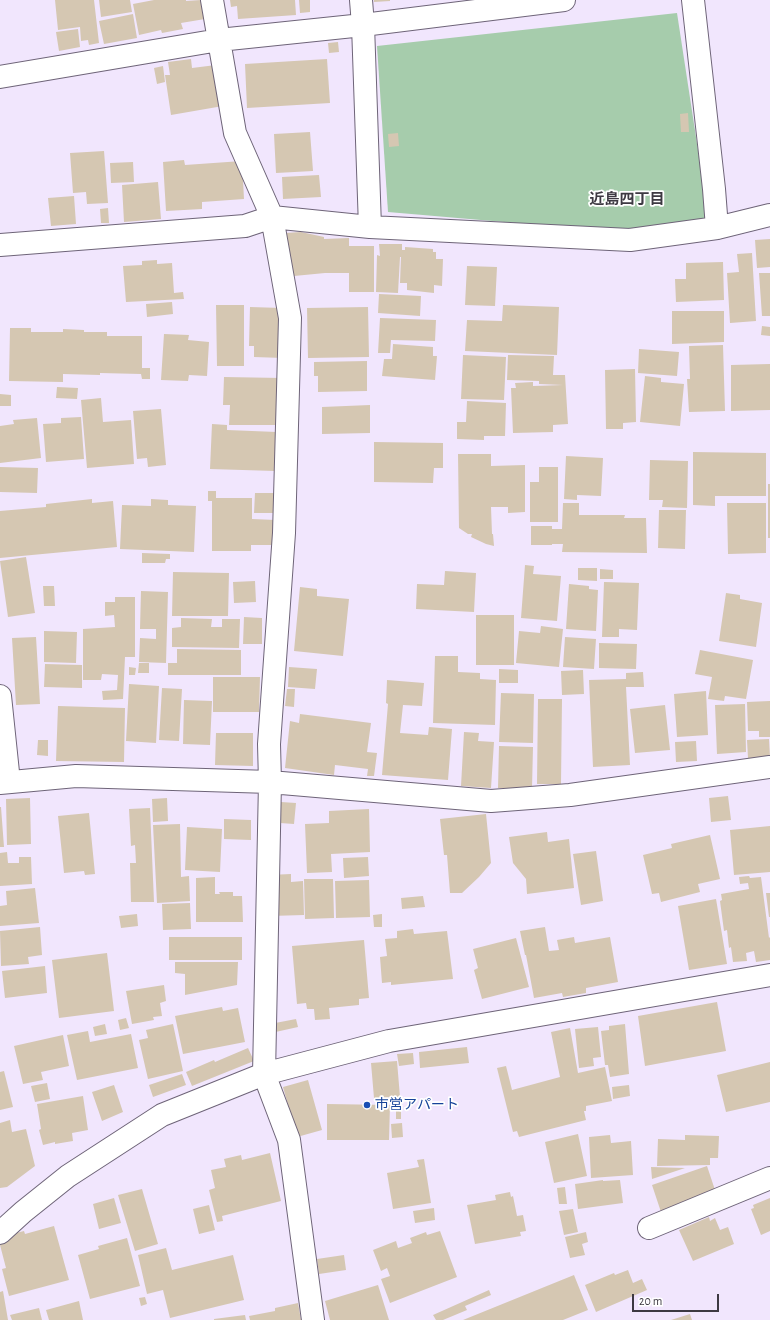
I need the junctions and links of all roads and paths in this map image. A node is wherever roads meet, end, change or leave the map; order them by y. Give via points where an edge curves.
1 (212, 0) edge
2 (361, 0) edge
3 (564, 0) edge
4 (693, 0) edge
5 (363, 25) junction
6 (219, 40) junction
7 (0, 77) edge
8 (770, 215) edge
9 (272, 217) junction
10 (370, 227) junction
11 (717, 228) junction
12 (0, 245) edge
13 (0, 696) edge
14 (770, 767) edge
15 (270, 782) junction
16 (5, 783) edge
17 (770, 975) edge
18 (264, 1074) junction
19 (770, 1178) edge
20 (649, 1228) dead end
21 (0, 1233) edge
22 (313, 1320) edge

1 - 6 street
2 - 5 street
3 - 5 street
4 - 11 street
5 - 6 street
5 - 10 street
6 - 7 street
6 - 9 street via 235,133
8 - 11 street
9 - 10 street
9 - 12 street via 245,226
9 - 15 street via 290,318 284,533 268,744
10 - 11 street via 630,240
13 - 16 street
14 - 15 street via 570,796 491,801
15 - 16 street via 76,776
15 - 18 street
17 - 18 street via 389,1042
18 - 21 street via 162,1115 68,1176
18 - 22 street via 289,1140
19 - 20 street

